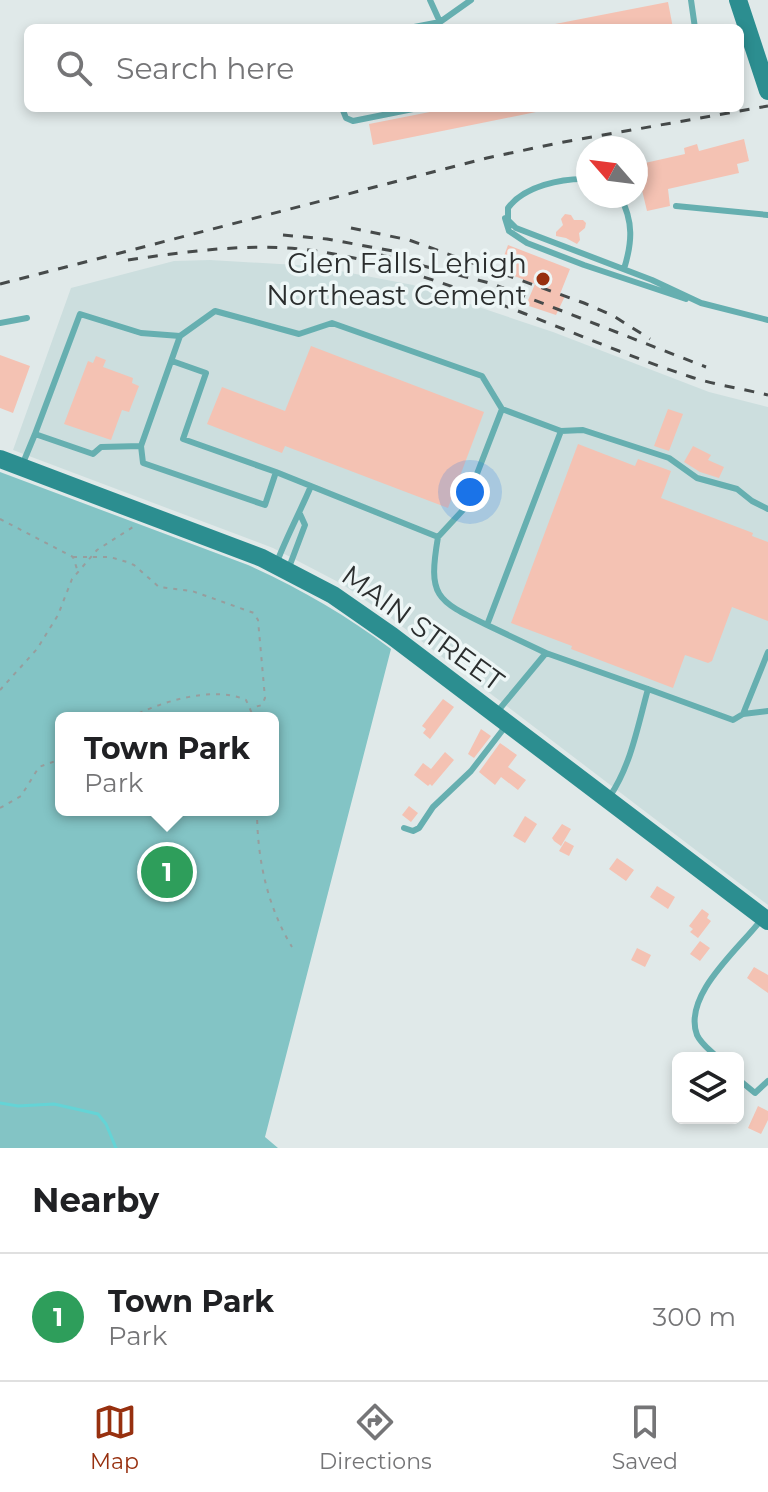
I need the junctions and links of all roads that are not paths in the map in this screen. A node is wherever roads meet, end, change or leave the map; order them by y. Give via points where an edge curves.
1 (430, 0) edge
2 (471, 0) edge
3 (691, 0) edge
4 (738, 0) edge
5 (440, 22) junction
6 (430, 24) edge
7 (694, 24) edge
8 (767, 89) edge
9 (344, 112) edge
10 (399, 112) edge
11 (576, 180) edge
12 (676, 206) dead end
13 (625, 208) edge
14 (506, 211) junction
15 (768, 215) edge
16 (624, 269) junction
17 (701, 303) junction
18 (27, 318) dead end
19 (768, 320) edge
20 (0, 323) edge
21 (180, 336) junction
22 (172, 361) junction
23 (502, 409) junction
24 (561, 431) junction
25 (35, 434) junction
26 (141, 446) junction
27 (0, 459) edge
28 (22, 467) junction
29 (276, 472) junction
30 (311, 486) junction
31 (768, 509) edge
32 (300, 514) junction
33 (438, 537) junction
34 (282, 567) junction
35 (487, 625) junction
36 (768, 652) edge
37 (546, 653) junction
38 (648, 689) junction
39 (768, 711) edge
40 (743, 714) junction
41 (501, 720) junction
42 (607, 801) junction
43 (404, 828) dead end
44 (765, 919) edge
45 (713, 1052) edge
46 (768, 1081) edge
47 (744, 1084) edge

1 - 5 lane
2 - 5 lane
3 - 7 lane
4 - 8 main road
5 - 6 lane
9 - 10 lane via 356,121
11 - 14 lane via 534,189
12 - 15 lane
13 - 16 lane via 632,235
14 - 16 lane via 515,227
14 - 17 lane via 507,229 527,243
16 - 17 lane
17 - 19 lane
18 - 20 lane
21 - 22 lane
21 - 23 lane via 215,311 299,334 332,323 482,376
21 - 25 lane via 141,333 80,314
22 - 26 lane
22 - 29 lane via 206,373 183,439
23 - 24 lane
23 - 33 lane via 463,510
24 - 31 lane via 583,430 669,458 697,478 737,489
24 - 35 lane
25 - 26 lane via 93,454 101,447
25 - 28 lane
26 - 29 lane via 143,463 265,505
27 - 28 main road, MAIN STREET
28 - 34 main road, MAIN STREET
29 - 30 lane
30 - 32 lane
30 - 33 lane
32 - 34 lane via 293,521
32 - 34 lane via 305,525
33 - 35 lane via 432,571 435,589 450,607
34 - 41 main road, MAIN STREET via 346,604
35 - 37 lane
36 - 40 lane
37 - 38 lane
37 - 41 lane
38 - 40 lane via 733,720
38 - 42 lane via 629,758
39 - 40 lane
41 - 42 main road, MAIN STREET
41 - 43 lane via 471,771 419,828
42 - 44 main road, MAIN STREET
44 - 45 lane via 702,992 696,1032
46 - 47 lane via 755,1093

